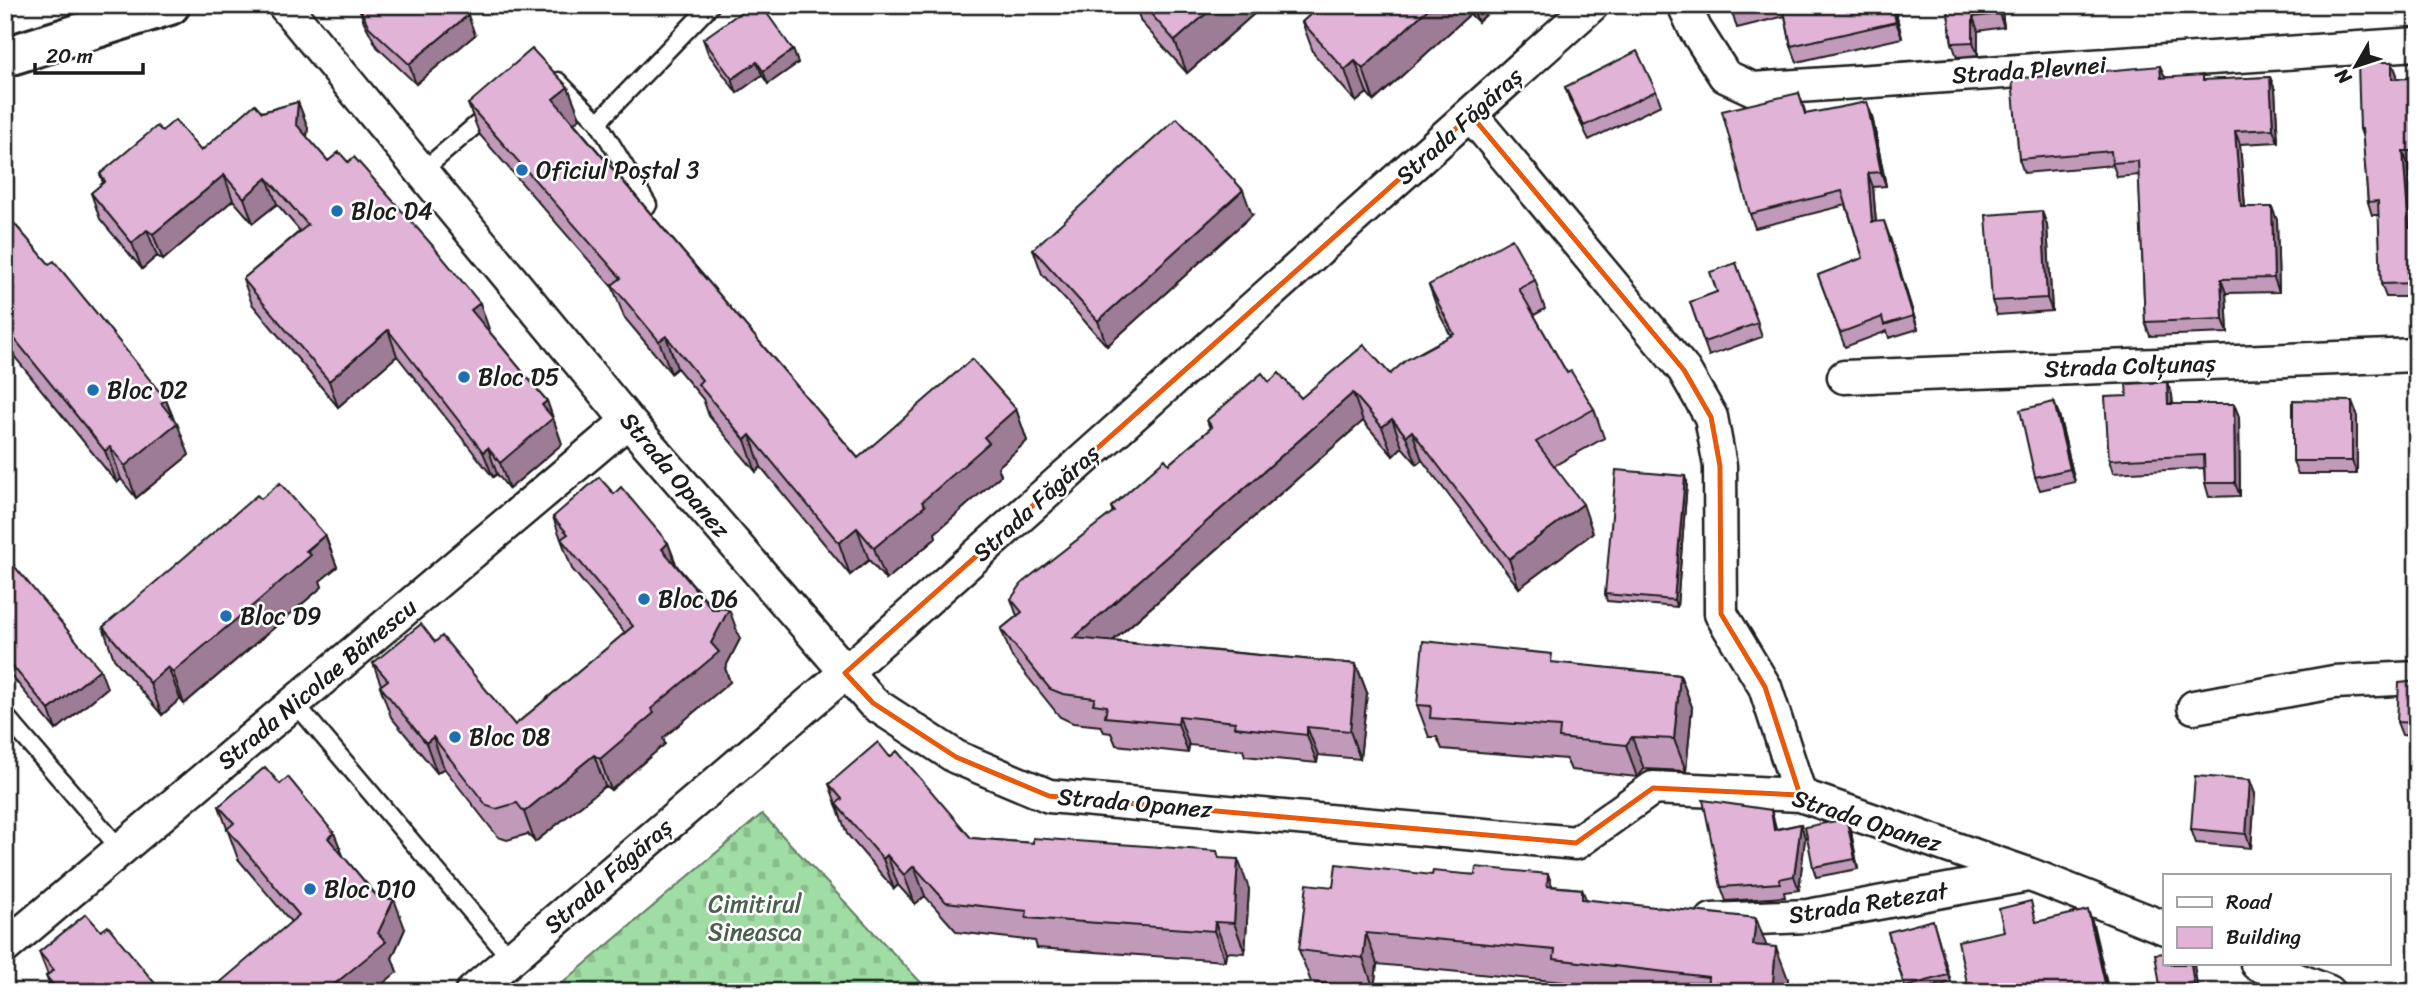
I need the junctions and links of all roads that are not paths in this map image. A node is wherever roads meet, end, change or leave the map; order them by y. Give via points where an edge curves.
1 (170, 5) edge
2 (284, 5) edge
3 (711, 5) edge
4 (1592, 5) edge
5 (1684, 5) edge
6 (2417, 44) edge
7 (5, 57) edge
8 (544, 67) edge
9 (503, 102) edge
10 (1471, 115) junction
11 (598, 122) junction
12 (421, 172) junction
13 (648, 205) dead end
14 (2417, 355) edge
15 (1844, 377) dead end
16 (628, 421) junction
17 (845, 673) junction
18 (2417, 678) edge
19 (295, 703) junction
20 (2194, 707) dead end
21 (5, 715) edge
22 (1800, 795) junction
23 (121, 850) junction
24 (2028, 874) junction
25 (1707, 920) edge
26 (2163, 927) edge
27 (5, 947) edge
28 (511, 959) junction
29 (2260, 965) edge
30 (472, 992) edge
31 (2329, 992) edge

1 - 7 main road
2 - 12 street, Strada Opanez
3 - 11 lane
4 - 10 street, Strada Făgăraș
5 - 6 street, Strada Plevnei via 1725,76 1753,89
8 - 11 lane
9 - 12 lane
10 - 17 street, Strada Făgăraș
10 - 22 street via 1684,370 1711,417 1720,466 1721,614 1765,687
11 - 13 lane
12 - 16 street, Strada Opanez
14 - 15 street, Strada Colțunaș
16 - 17 street, Strada Opanez
16 - 19 street, Strada Nicolae Bănescu
17 - 22 street, Strada Opanez via 873,703 956,757 1049,796 1576,843 1653,788
17 - 28 street, Strada Făgăraș
18 - 20 street via 2334,682
19 - 23 street, Strada Nicolae Bănescu
19 - 28 lane
21 - 23 lane
22 - 24 street, Strada Opanez
23 - 27 street, Strada Nicolae Bănescu
24 - 25 street, Strada Retezat via 1808,916
24 - 26 street, Strada Opanez
28 - 30 street, Strada Făgăraș
29 - 31 street

